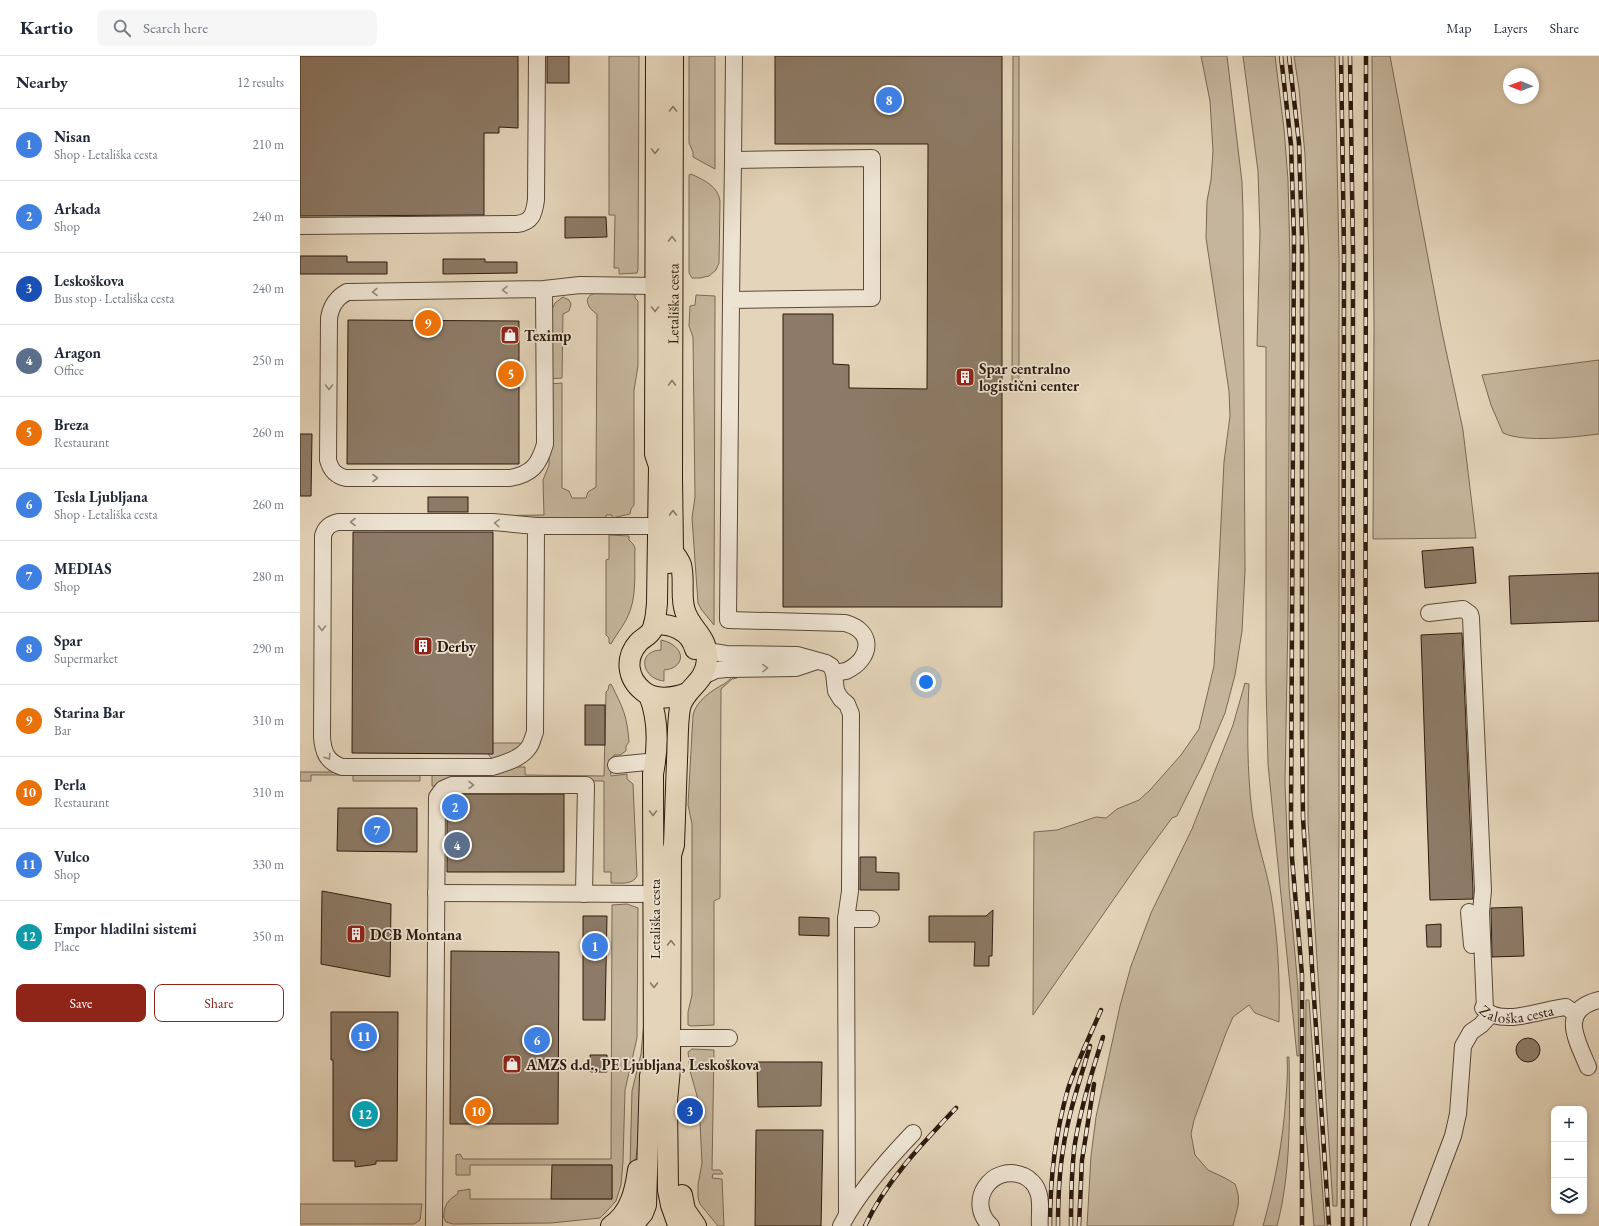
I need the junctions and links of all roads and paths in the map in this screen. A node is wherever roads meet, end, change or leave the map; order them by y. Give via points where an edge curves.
1 (537, 56) edge
2 (656, 56) edge
3 (673, 56) edge
4 (734, 56) edge
5 (733, 160) junction
6 (300, 226) edge
7 (655, 286) junction
8 (544, 290) junction
9 (731, 300) junction
10 (655, 454) junction
11 (536, 526) junction
12 (650, 526) junction
13 (674, 552) junction
14 (1429, 613) dead end
15 (647, 625) junction
16 (678, 628) junction
17 (702, 645) junction
18 (817, 661) junction
19 (834, 673) junction
20 (703, 676) junction
21 (649, 695) junction
22 (679, 695) junction
23 (616, 765) dead end
24 (650, 768) junction
25 (436, 893) junction
26 (584, 894) junction
27 (654, 894) junction
28 (1469, 912) dead end
29 (846, 919) junction
30 (871, 919) dead end
31 (1599, 1000) edge
32 (1488, 1012) junction
33 (1576, 1014) junction
34 (671, 1038) junction
35 (729, 1038) dead end
36 (662, 1067) junction
37 (1588, 1067) dead end
38 (913, 1133) dead end
39 (648, 1145) junction
40 (980, 1206) junction
41 (1040, 1208) junction
42 (844, 1220) edge
43 (643, 1222) edge
44 (685, 1225) edge
45 (434, 1226) edge
46 (611, 1226) edge
47 (980, 1226) edge
48 (991, 1226) edge
49 (1030, 1226) edge
50 (1040, 1226) edge
51 (1419, 1226) edge

1 - 6 street via 536,200 535,211 529,221 517,224
2 -> 7 main road, Letališka cesta
13 -> 3 main road, Letališka cesta
4 - 5 street
5 - 9 street
5 - 9 street via 872,158 872,298
7 - 8 street via 580,285
7 -> 10 main road, Letališka cesta
8 -> 8 street via 347,292 336,300 329,318 328,460 333,472 341,477 354,478 510,478 530,471 538,462 545,444
9 - 19 street via 728,620 853,625 866,638 864,655 845,671
10 - 12 main road, Letališka cesta via 651,466
10 - 15 main road, Letališka cesta via 659,466 656,603
11 -> 11 street via 493,522 338,522 327,527 323,536 322,737 323,747 333,764 342,767 492,767 509,762 529,747 535,732
11 - 12 street
12 - 15 main road, Letališka cesta
13 - 16 main road, Letališka cesta via 669,565 670,594
13 - 17 main road, Letališka cesta via 681,564 683,604
14 - 32 street via 1463,609 1471,618 1483,890 1481,912
15 - 16 main road via 670,625
15 - 21 main road, Letališka cesta via 652,631 639,642 629,662 634,681
15 - 24 main road, Letališka cesta via 633,632 624,643 619,666 623,682 637,702 642,717 645,756
16 - 17 main road, Letališka cesta
17 - 18 street via 726,654 797,655
17 - 20 main road via 706,665
17 - 22 main road, Letališka cesta via 692,672 677,686
18 - 19 street via 831,666
20 -> 18 street via 716,670 796,668
19 - 29 street via 836,691 847,704 851,714 850,891
20 - 22 main road, Letališka cesta via 697,685
21 - 22 main road
21 - 24 main road, Letališka cesta via 655,717 657,755
34 -> 22 main road, Letališka cesta via 671,855 674,845 679,717 682,701
23 - 24 street
24 -> 27 main road, Letališka cesta
25 - 26 street
25 -> 26 street via 437,797 442,789 452,784 586,785
25 - 45 street
26 - 27 street
27 -> 36 main road, Letališka cesta
28 - 32 street, Zaloška cesta via 1475,996
29 - 30 street
29 - 42 street
31 - 33 street, Zaloška cesta via 1579,1009
32 - 33 street, Zaloška cesta via 1512,1018 1566,1007
32 - 51 street via 1481,1025 1472,1032 1463,1046 1458,1114 1453,1136
33 - 37 street, Zaloška cesta via 1574,1030
34 - 35 street
34 - 36 main road, Letališka cesta
36 - 39 main road, Letališka cesta via 650,1076
36 - 43 main road, Letališka cesta via 658,1076 656,1199
36 - 44 main road, Letališka cesta via 676,1099 683,1199 687,1213
38 - 42 street via 870,1183
39 - 43 main road, Letališka cesta
39 - 46 main road via 640,1157 630,1203 624,1214
40 - 41 street via 981,1197 991,1180 1009,1173 1018,1174 1034,1184 1039,1193
40 - 47 street
40 - 48 street
41 - 49 street
41 - 50 street
43 - 44 main road, Letališka cesta via 670,1220

